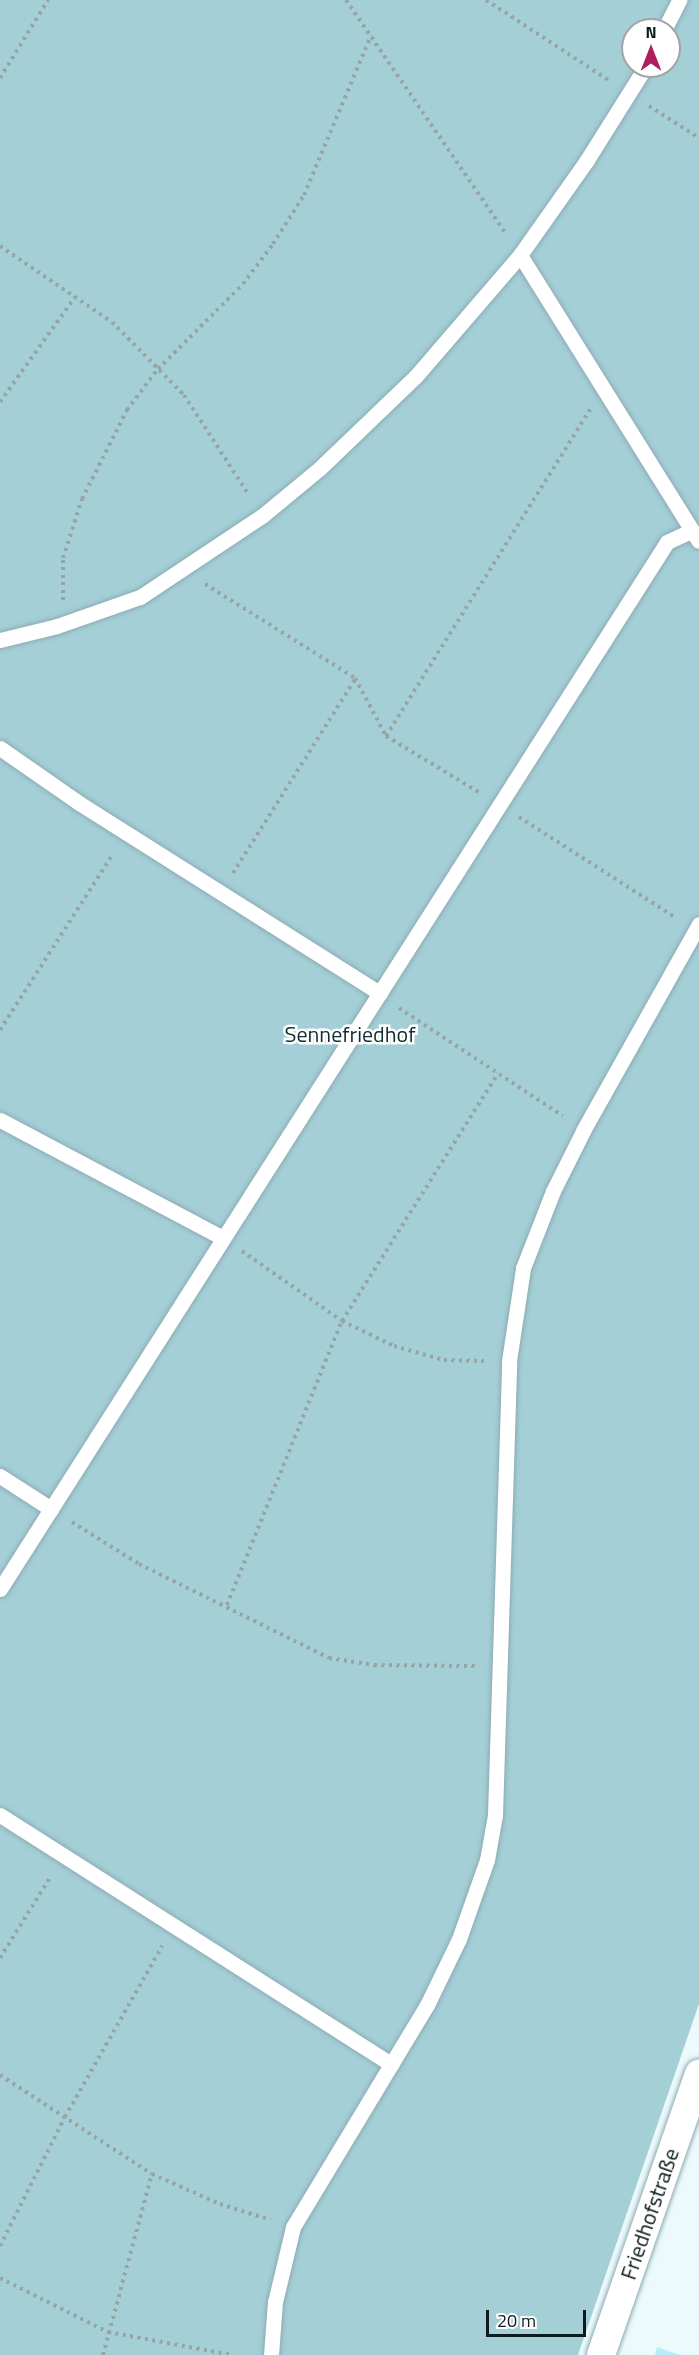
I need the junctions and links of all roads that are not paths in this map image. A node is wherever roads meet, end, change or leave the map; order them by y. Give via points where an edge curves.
1 (679, 0) edge
2 (670, 18) edge
3 (639, 78) edge
4 (520, 255) junction
5 (695, 536) edge
6 (0, 640) edge
7 (0, 748) edge
8 (697, 927) edge
9 (380, 993) junction
10 (0, 1120) edge
11 (223, 1238) junction
12 (0, 1476) edge
13 (51, 1509) junction
14 (0, 1589) edge
15 (0, 1815) edge
16 (391, 2064) junction
17 (699, 2074) edge
18 (271, 2355) edge
19 (601, 2355) edge

1 - 2 lane
3 - 4 lane
4 - 5 lane
4 - 6 lane via 416,376 320,468 262,516 140,597
5 - 9 lane via 667,542
7 - 9 lane via 126,833
8 - 16 lane via 584,1129 553,1191 524,1268 509,1361 495,1815 487,1860 459,1939
9 - 11 lane
10 - 11 lane
11 - 13 lane
12 - 13 lane
13 - 14 lane
15 - 16 lane
16 - 18 lane via 293,2227 275,2302
17 - 19 street, Friedhofstraße

